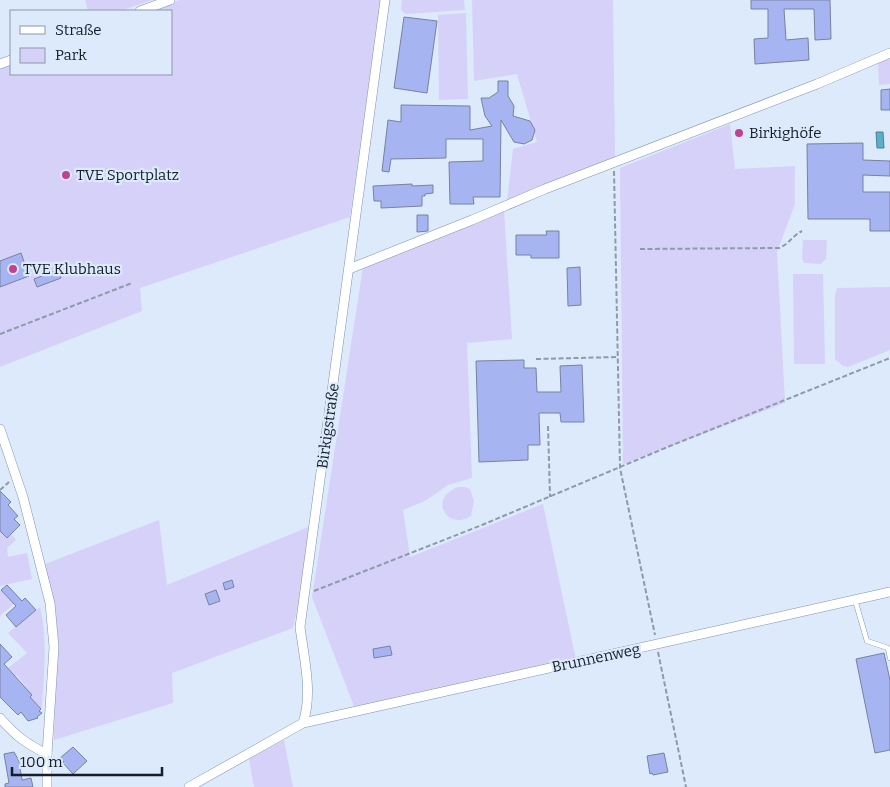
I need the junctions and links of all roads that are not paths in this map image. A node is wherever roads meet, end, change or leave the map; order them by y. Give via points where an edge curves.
1 (170, 0) edge
2 (385, 0) edge
3 (143, 10) edge
4 (890, 53) edge
5 (348, 269) junction
6 (0, 429) edge
7 (890, 592) edge
8 (855, 600) junction
9 (890, 658) edge
10 (0, 718) edge
11 (303, 723) junction
12 (46, 754) junction
13 (47, 787) edge
14 (189, 787) edge

1 - 3 street
2 - 5 street, Birkigstraße
4 - 5 street
5 - 11 street, Birkigstraße via 300,627 307,680 307,710
6 - 12 street via 23,497 50,603 54,647
7 - 8 street, Brunnenweg
8 - 9 lane via 867,641 888,648
8 - 11 street, Brunnenweg
10 - 12 street via 27,744
11 - 14 street
12 - 13 street

